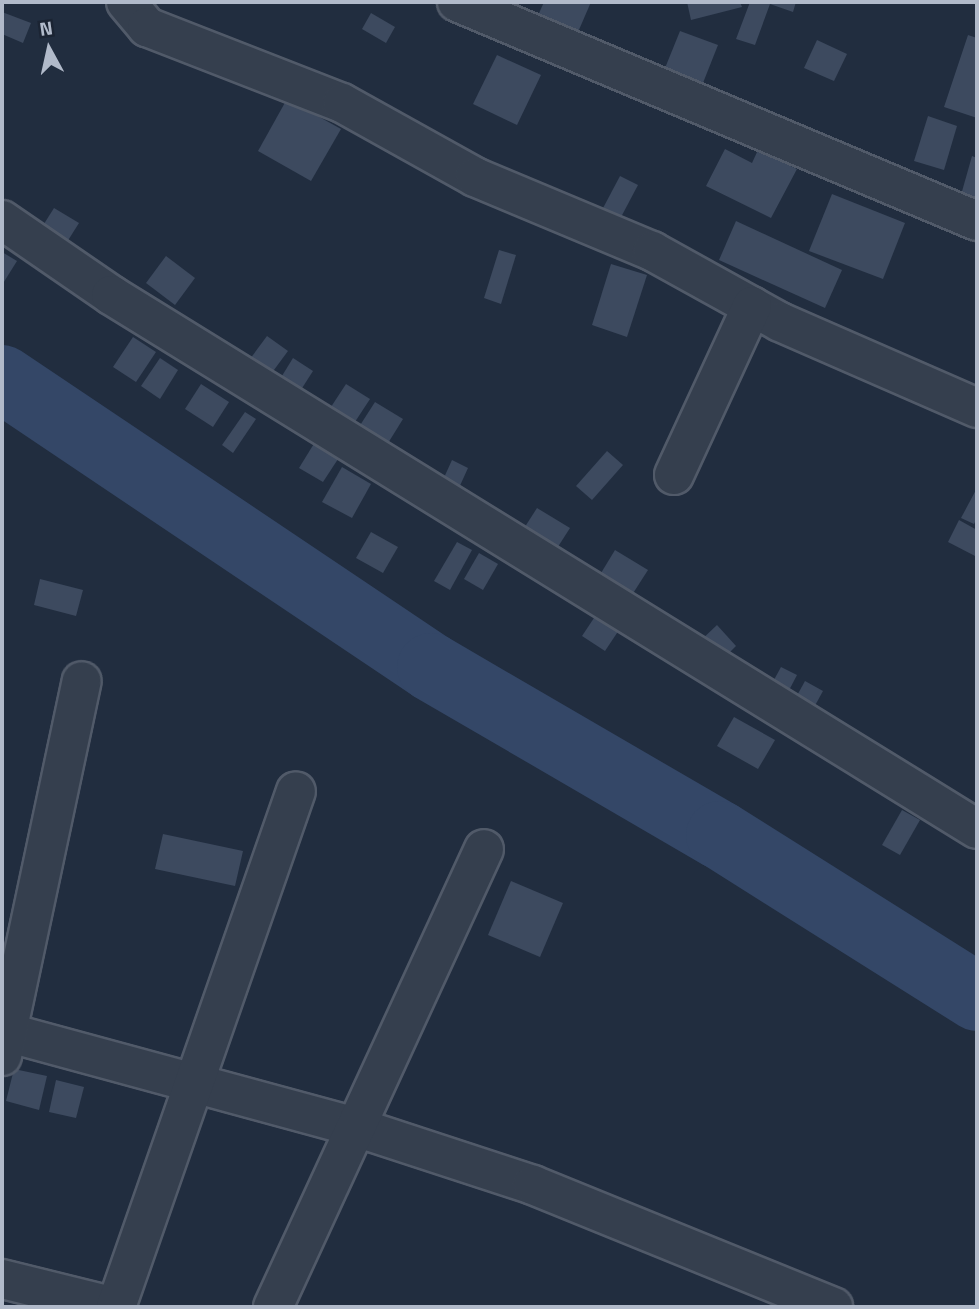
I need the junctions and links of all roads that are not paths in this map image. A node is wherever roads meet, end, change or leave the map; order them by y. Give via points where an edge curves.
1 (126, 2) edge
2 (457, 2) edge
3 (2, 220) edge
4 (977, 221) edge
5 (752, 306) junction
6 (977, 408) edge
7 (674, 474) dead end
8 (82, 681) dead end
9 (296, 791) dead end
10 (977, 829) edge
11 (484, 849) dead end
12 (4, 1040) edge
13 (193, 1085) junction
14 (356, 1127) junction
15 (2, 1279) edge
16 (115, 1307) edge
17 (273, 1307) edge
18 (833, 1307) edge

1 - 5 street via 147,27 342,103 475,177 652,251
2 - 4 street
3 - 10 street via 111,295
5 - 6 street
5 - 7 street
8 - 12 street
9 - 13 street
11 - 14 street
12 - 13 street
13 - 14 street
13 - 16 street
14 - 17 street
14 - 18 street via 533,1185
15 - 16 street

